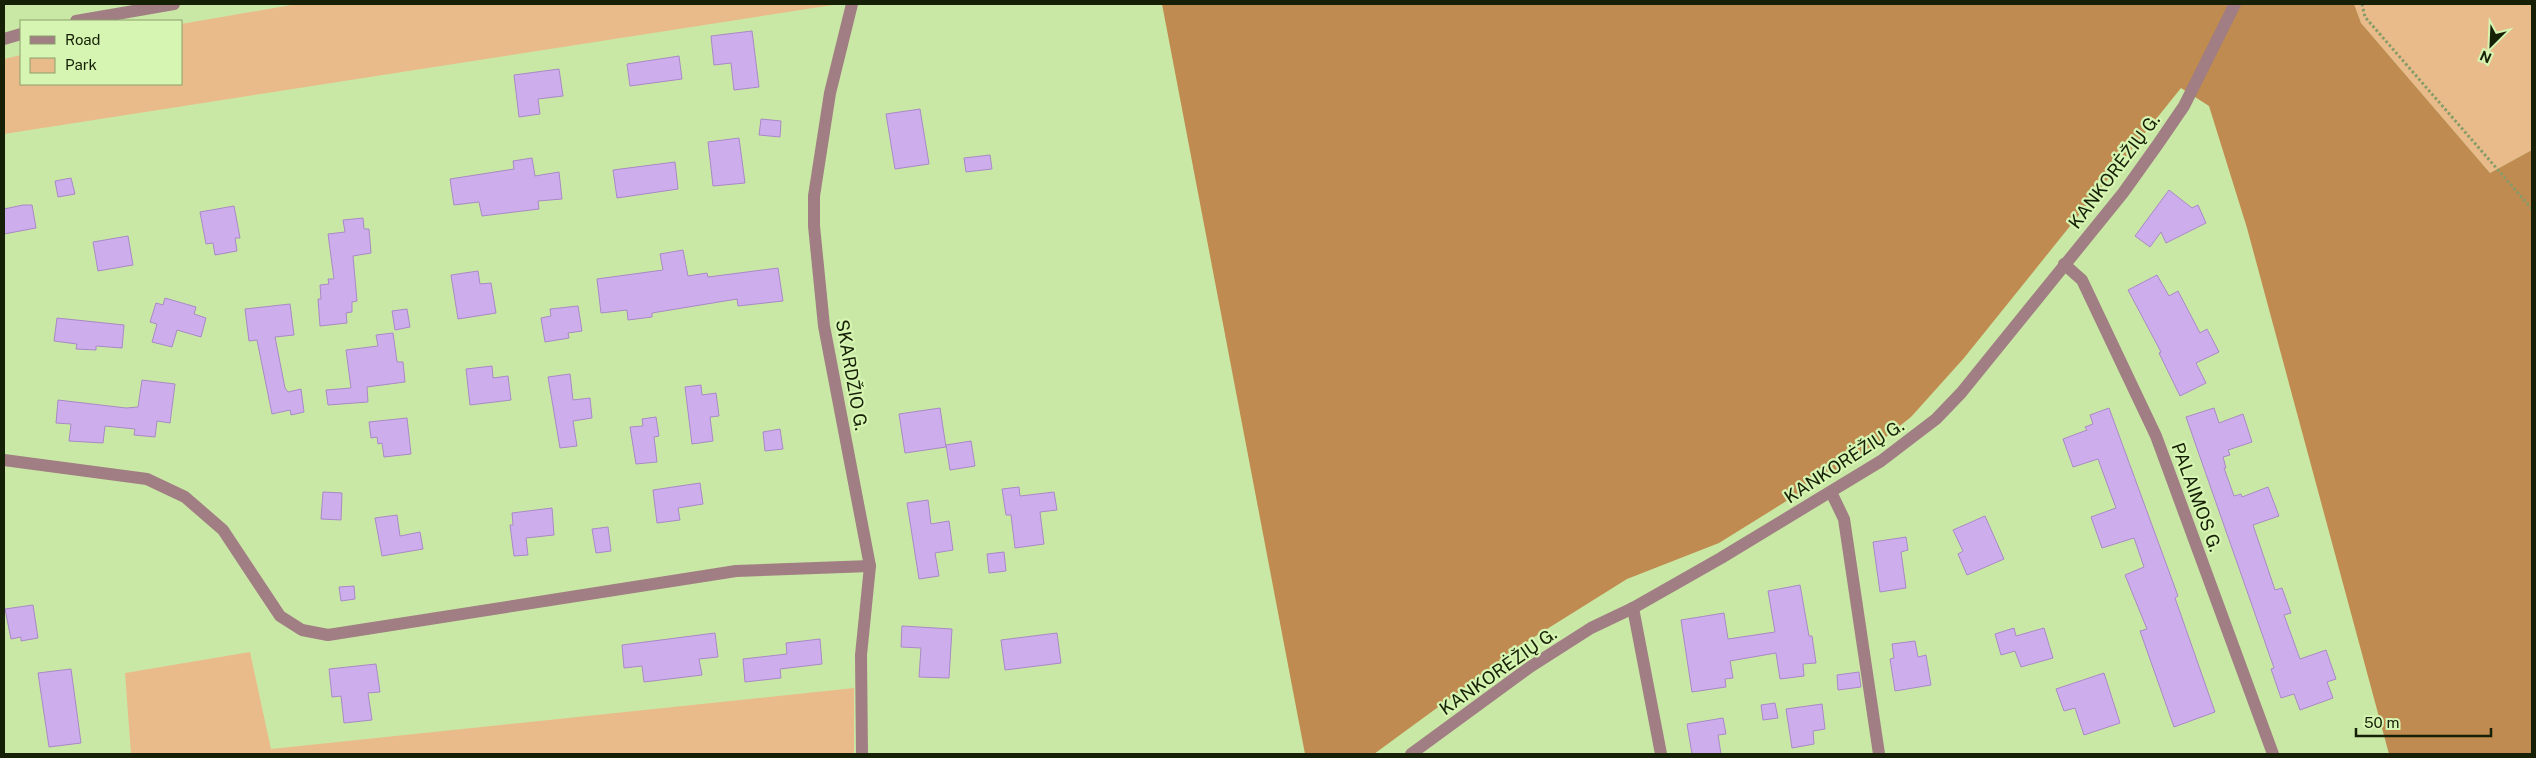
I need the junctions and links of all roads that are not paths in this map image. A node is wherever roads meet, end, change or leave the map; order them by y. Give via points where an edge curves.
1 (174, 4) edge
2 (852, 4) edge
3 (2235, 4) edge
4 (82, 20) edge
5 (20, 34) edge
6 (4, 39) edge
7 (2064, 264) junction
8 (4, 460) edge
9 (1831, 492) junction
10 (870, 566) junction
11 (1633, 608) junction
12 (862, 754) edge
13 (1411, 754) edge
14 (1662, 754) edge
15 (1879, 754) edge
16 (2273, 754) edge

1 - 4 street
2 - 10 street, SKARDŽIO G. via 830,93 814,196 814,226 824,326
3 - 7 street, KANKORĖŽIŲ G. via 2184,106 2123,193
5 - 6 street
7 - 9 street, KANKORĖŽIŲ G. via 1961,393 1936,419 1881,461
7 - 16 street, PALAIMOS G. via 2082,280 2156,436
8 - 10 street via 147,479 184,497 223,530 280,616 302,630 328,635 736,570
9 - 11 street, KANKORĖŽIŲ G.
9 - 15 street via 1844,519
10 - 12 street, SKARDŽIO G. via 861,655
11 - 13 street, KANKORĖŽIŲ G. via 1591,628 1530,667
11 - 14 street

